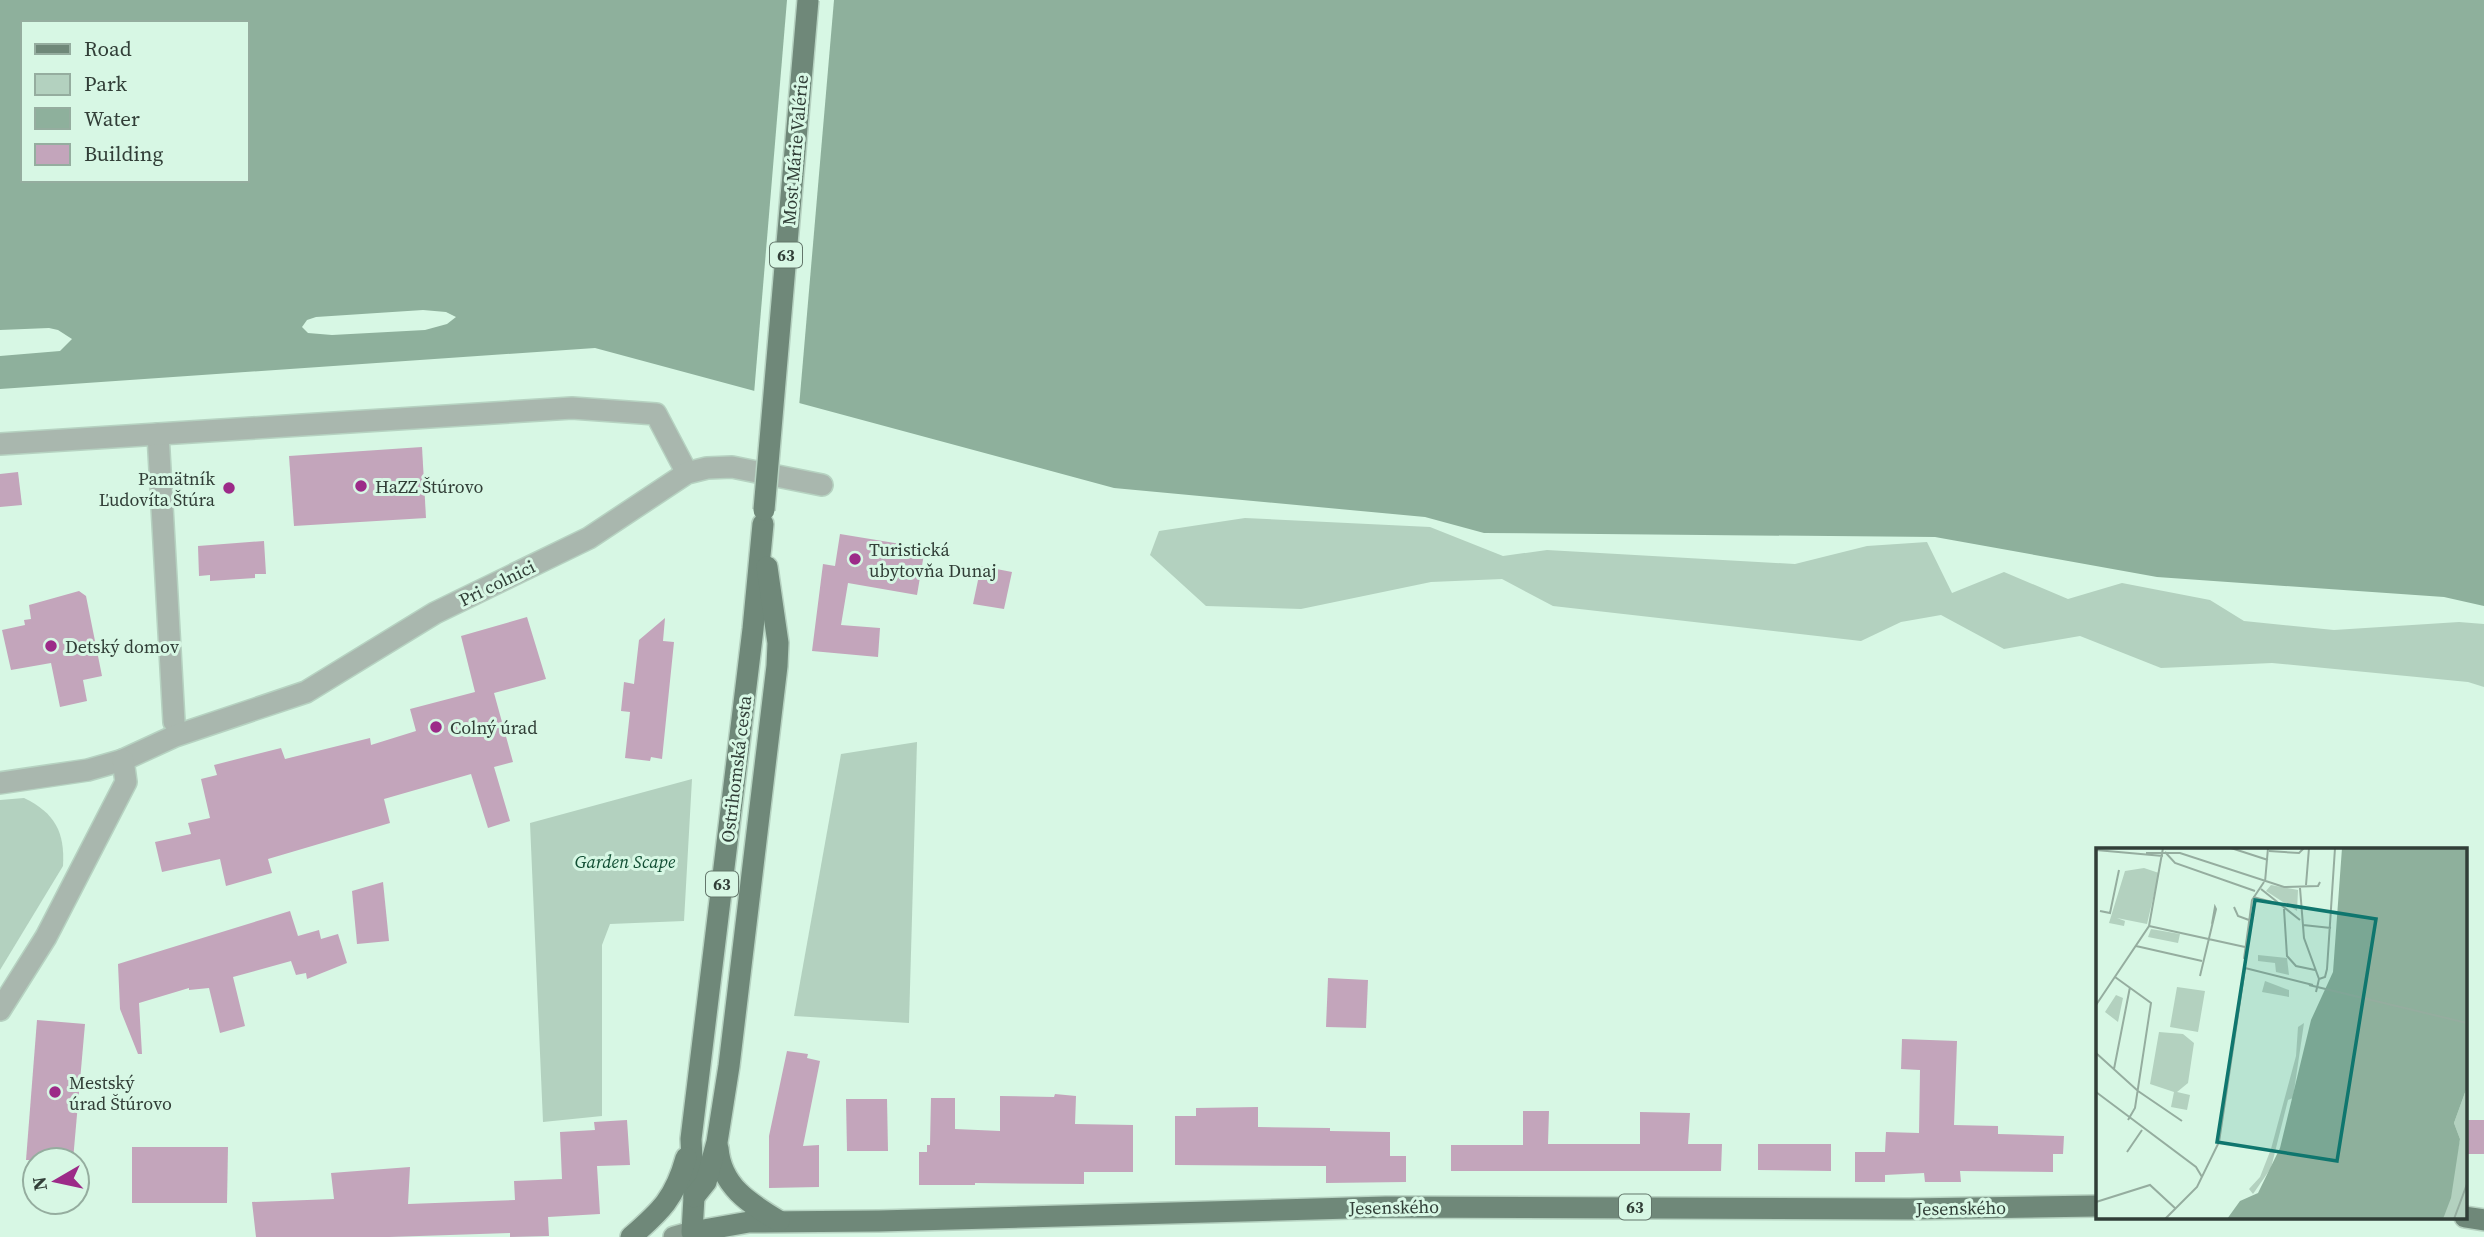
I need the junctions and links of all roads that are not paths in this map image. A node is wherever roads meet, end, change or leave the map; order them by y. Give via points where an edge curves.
1 (808, 0) edge
2 (158, 434) junction
3 (0, 444) edge
4 (687, 473) junction
5 (822, 485) dead end
6 (764, 517) junction
7 (174, 729) junction
8 (123, 760) junction
9 (0, 783) edge
10 (0, 1010) edge
11 (691, 1139) junction
12 (717, 1142) junction
13 (694, 1197) junction
14 (2096, 1206) edge
15 (2466, 1217) edge
16 (2484, 1220) edge
17 (781, 1222) junction
18 (683, 1234) edge
19 (631, 1237) edge

1 - 6 main road, Most Márie Valérie / 63, bridge
2 - 3 street
2 - 4 street via 572,408 656,414
2 - 7 street
4 - 5 street, Pri colnici via 732,467
4 - 7 street, Pri colnici via 589,538 435,613 306,692
6 - 11 main road, Ostrihomská cesta / 63
6 - 12 main road, 63 via 777,666
7 - 8 street, Pri colnici
8 - 9 street, Pri colnici via 88,771
8 - 10 street via 126,782 46,937
11 - 13 main road, 63
11 - 19 main road via 666,1205
12 - 13 main road, 63 via 706,1182
12 - 17 main road via 719,1163 736,1190
13 - 18 main road, 63
14 - 17 main road, Jesenského / 63 via 1386,1206
15 - 16 main road
17 - 18 main road, Jesenského / 63 via 749,1222

